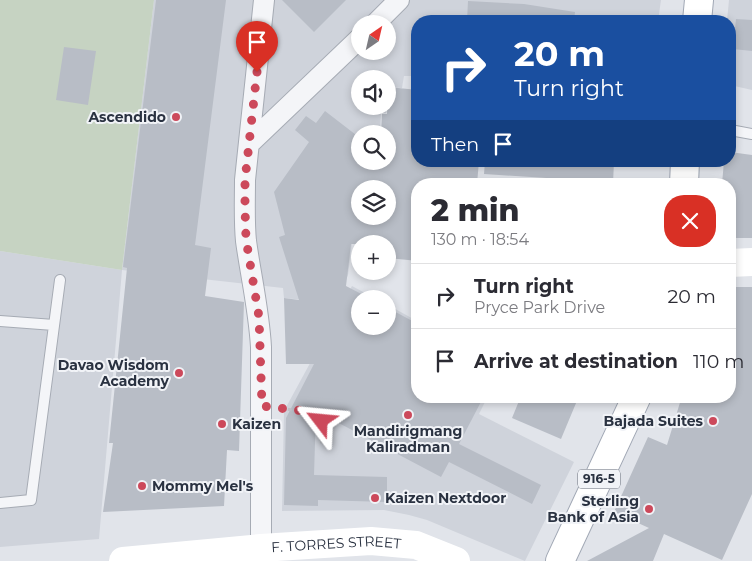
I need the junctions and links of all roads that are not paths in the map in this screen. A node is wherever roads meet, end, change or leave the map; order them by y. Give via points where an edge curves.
1 (264, 0) edge
2 (400, 0) edge
3 (384, 15) edge
4 (351, 47) edge
5 (736, 131) edge
6 (752, 134) edge
7 (250, 143) junction
8 (752, 262) edge
9 (736, 263) edge
10 (60, 280) dead end
11 (0, 321) edge
12 (54, 325) junction
13 (634, 403) edge
14 (0, 503) edge
15 (261, 548) junction
16 (122, 561) edge
17 (456, 561) edge
18 (560, 561) edge

1 - 7 street
2 - 3 street
4 - 7 street
5 - 6 lane
7 - 15 street via 245,180 246,239 259,317
8 - 9 main road
10 - 12 lane
11 - 12 lane
12 - 14 lane via 31,500
13 - 18 main road, 916-5
15 - 16 main road, F. TORRES STREET
15 - 17 main road, F. TORRES STREET via 394,541 416,545

